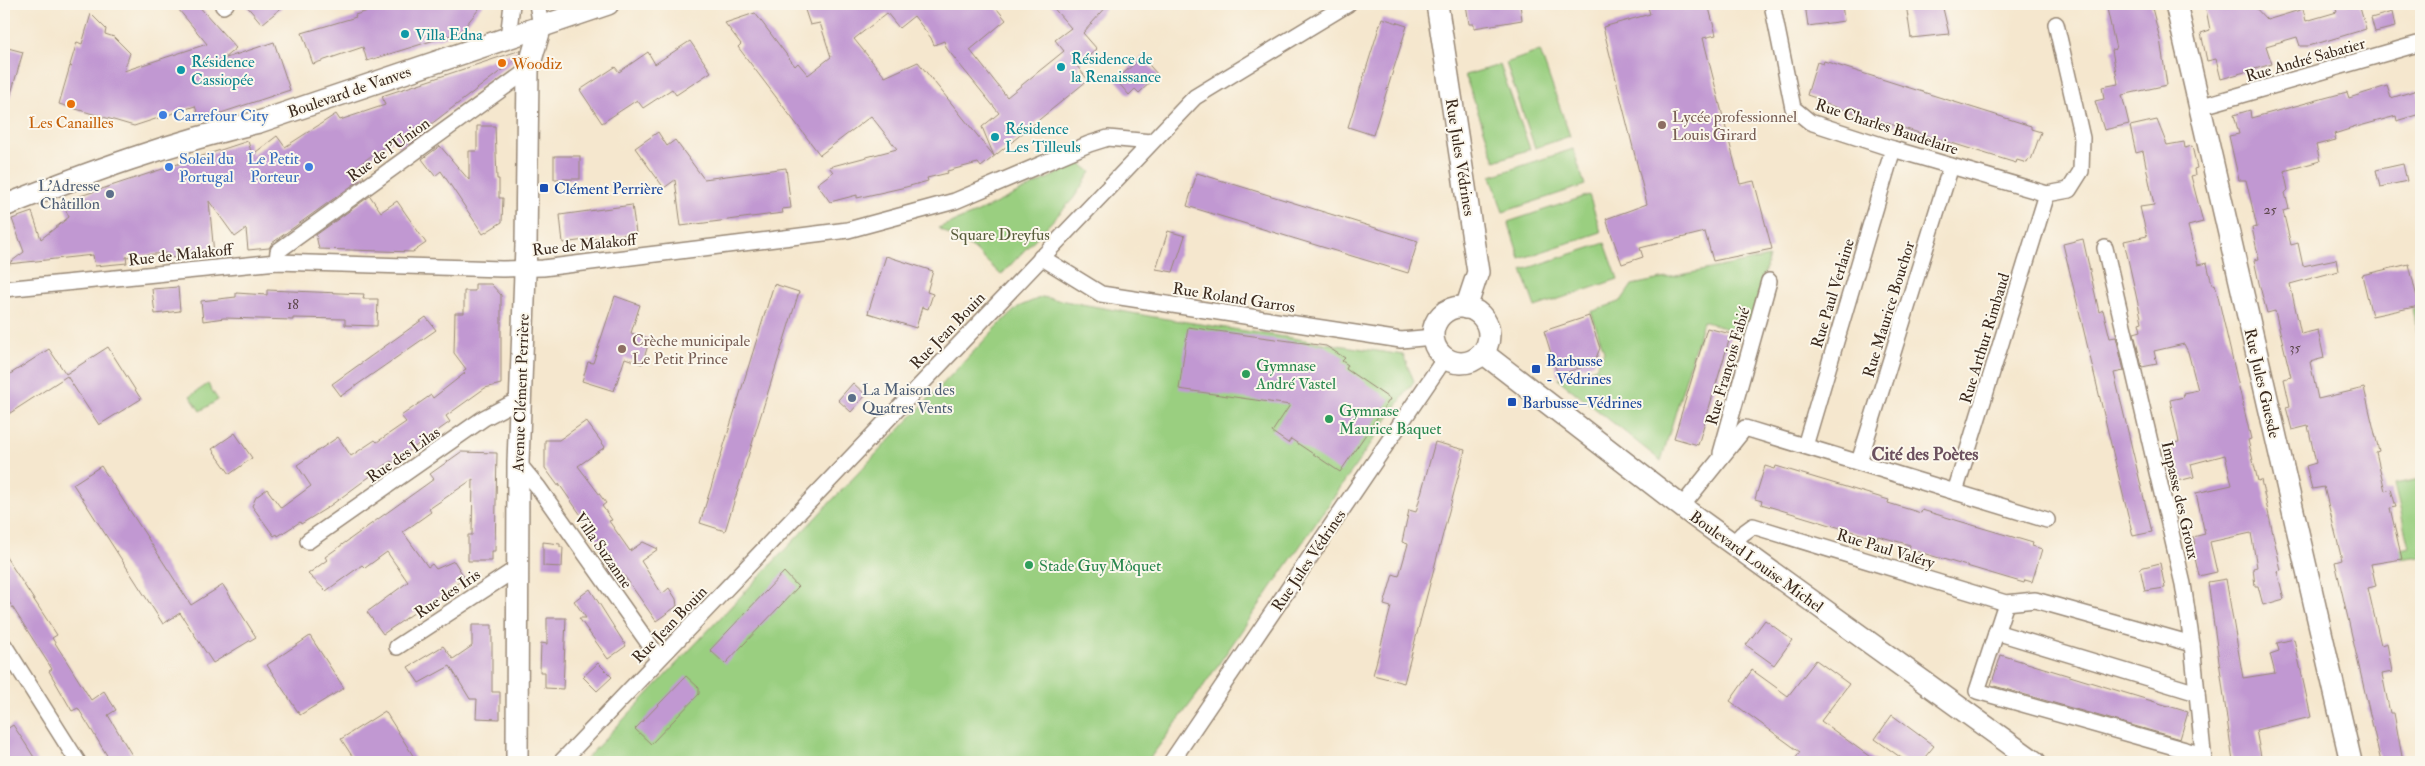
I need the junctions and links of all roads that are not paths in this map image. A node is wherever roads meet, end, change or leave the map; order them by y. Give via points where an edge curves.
1 (512, 4) edge
2 (537, 4) edge
3 (608, 4) edge
4 (1348, 4) edge
5 (1437, 4) edge
6 (1772, 4) edge
7 (2176, 4) edge
8 (2056, 24) dead end
9 (541, 26) junction
10 (508, 38) junction
11 (2421, 44) edge
12 (528, 70) junction
13 (2199, 108) junction
14 (1151, 142) junction
15 (1893, 150) junction
16 (1951, 166) junction
17 (2047, 194) junction
18 (4, 206) edge
19 (2105, 248) dead end
20 (1041, 257) junction
21 (277, 262) junction
22 (525, 268) junction
23 (1769, 281) dead end
24 (4, 289) edge
25 (1466, 308) junction
26 (1433, 337) junction
27 (1483, 353) junction
28 (1445, 358) junction
29 (520, 399) junction
30 (1804, 446) junction
31 (1719, 461) junction
32 (1859, 462) junction
33 (518, 463) junction
34 (1955, 492) junction
35 (1682, 506) junction
36 (2047, 520) dead end
37 (308, 541) dead end
38 (1733, 544) junction
39 (517, 568) junction
40 (2006, 603) junction
41 (1996, 632) junction
42 (2192, 644) junction
43 (4, 645) edge
44 (397, 647) dead end
45 (660, 658) junction
46 (1977, 691) junction
47 (2197, 693) junction
48 (1964, 709) junction
49 (2203, 758) edge
50 (78, 762) edge
51 (517, 762) edge
52 (561, 762) edge
53 (1171, 762) edge
54 (2035, 762) edge
55 (2351, 762) edge

1 - 10 street
2 - 9 street
3 - 9 street, Boulevard de Vanves
4 - 14 street, Rue Jean Bouin via 1195,96
5 - 25 street, Rue Jules Védrines via 1478,272
6 - 15 street, Rue Charles Baudelaire via 1793,108 1810,122
7 - 13 street, Rue Jules Guesde
8 - 17 street via 2082,138 2081,171 2069,190
9 - 10 street, Boulevard de Vanves
9 - 12 street, Avenue Clément Perrière
10 - 18 street, Boulevard de Vanves via 259,122 214,132 75,178
11 - 13 street, Rue André Sabatier
12 - 21 street, Rue de l'Union via 278,251
12 - 22 street, Avenue Clément Perrière
13 - 55 street, Rue Jules Guesde
14 - 20 street, Rue Jean Bouin
14 - 22 street, Rue de Malakoff via 1108,138 955,201 848,230
15 - 16 street, Rue Charles Baudelaire
15 - 30 street, Rue Paul Verlaine
16 - 17 street, Rue Charles Baudelaire
16 - 32 street, Rue Maurice Bouchor
17 - 34 street, Rue Arthur Rimbaud
19 - 42 street, Impasse des Groux via 2183,584
20 - 26 street, Rue Roland Garros via 1101,294 1401,340
20 - 45 street, Rue Jean Bouin
21 - 22 street, Rue de Malakoff
21 - 24 street, Rue de Malakoff
22 - 29 street, Avenue Clément Perrière
23 - 31 street, Rue François Fabié
25 - 26 street via 1450,310 1442,315 1436,323
25 - 27 street via 1478,313 1487,324 1488,343
26 - 28 street via 1436,348
27 - 28 street via 1463,364
27 - 35 street, Boulevard Louise Michel
28 - 53 street, Rue Jules Védrines
29 - 33 street, Avenue Clément Perrière
29 - 37 street, Rue des Lilas via 484,418
30 - 31 street via 1745,428
30 - 32 street
31 - 35 street
32 - 34 street
33 - 39 street, Avenue Clément Perrière
33 - 45 street, Villa Suzanne
34 - 36 street
35 - 38 street, Boulevard Louise Michel
38 - 40 street, Rue Paul Valéry via 1753,526
38 - 48 street, Boulevard Louise Michel
39 - 44 street, Rue des Iris
39 - 51 street, Avenue Clément Perrière
40 - 41 street
40 - 42 street via 2035,600
41 - 46 street
41 - 47 street
42 - 47 street, Impasse des Groux
43 - 50 street
45 - 52 street, Rue Jean Bouin
46 - 48 street
46 - 49 street
47 - 49 street, Impasse des Groux
48 - 54 street, Boulevard Louise Michel

